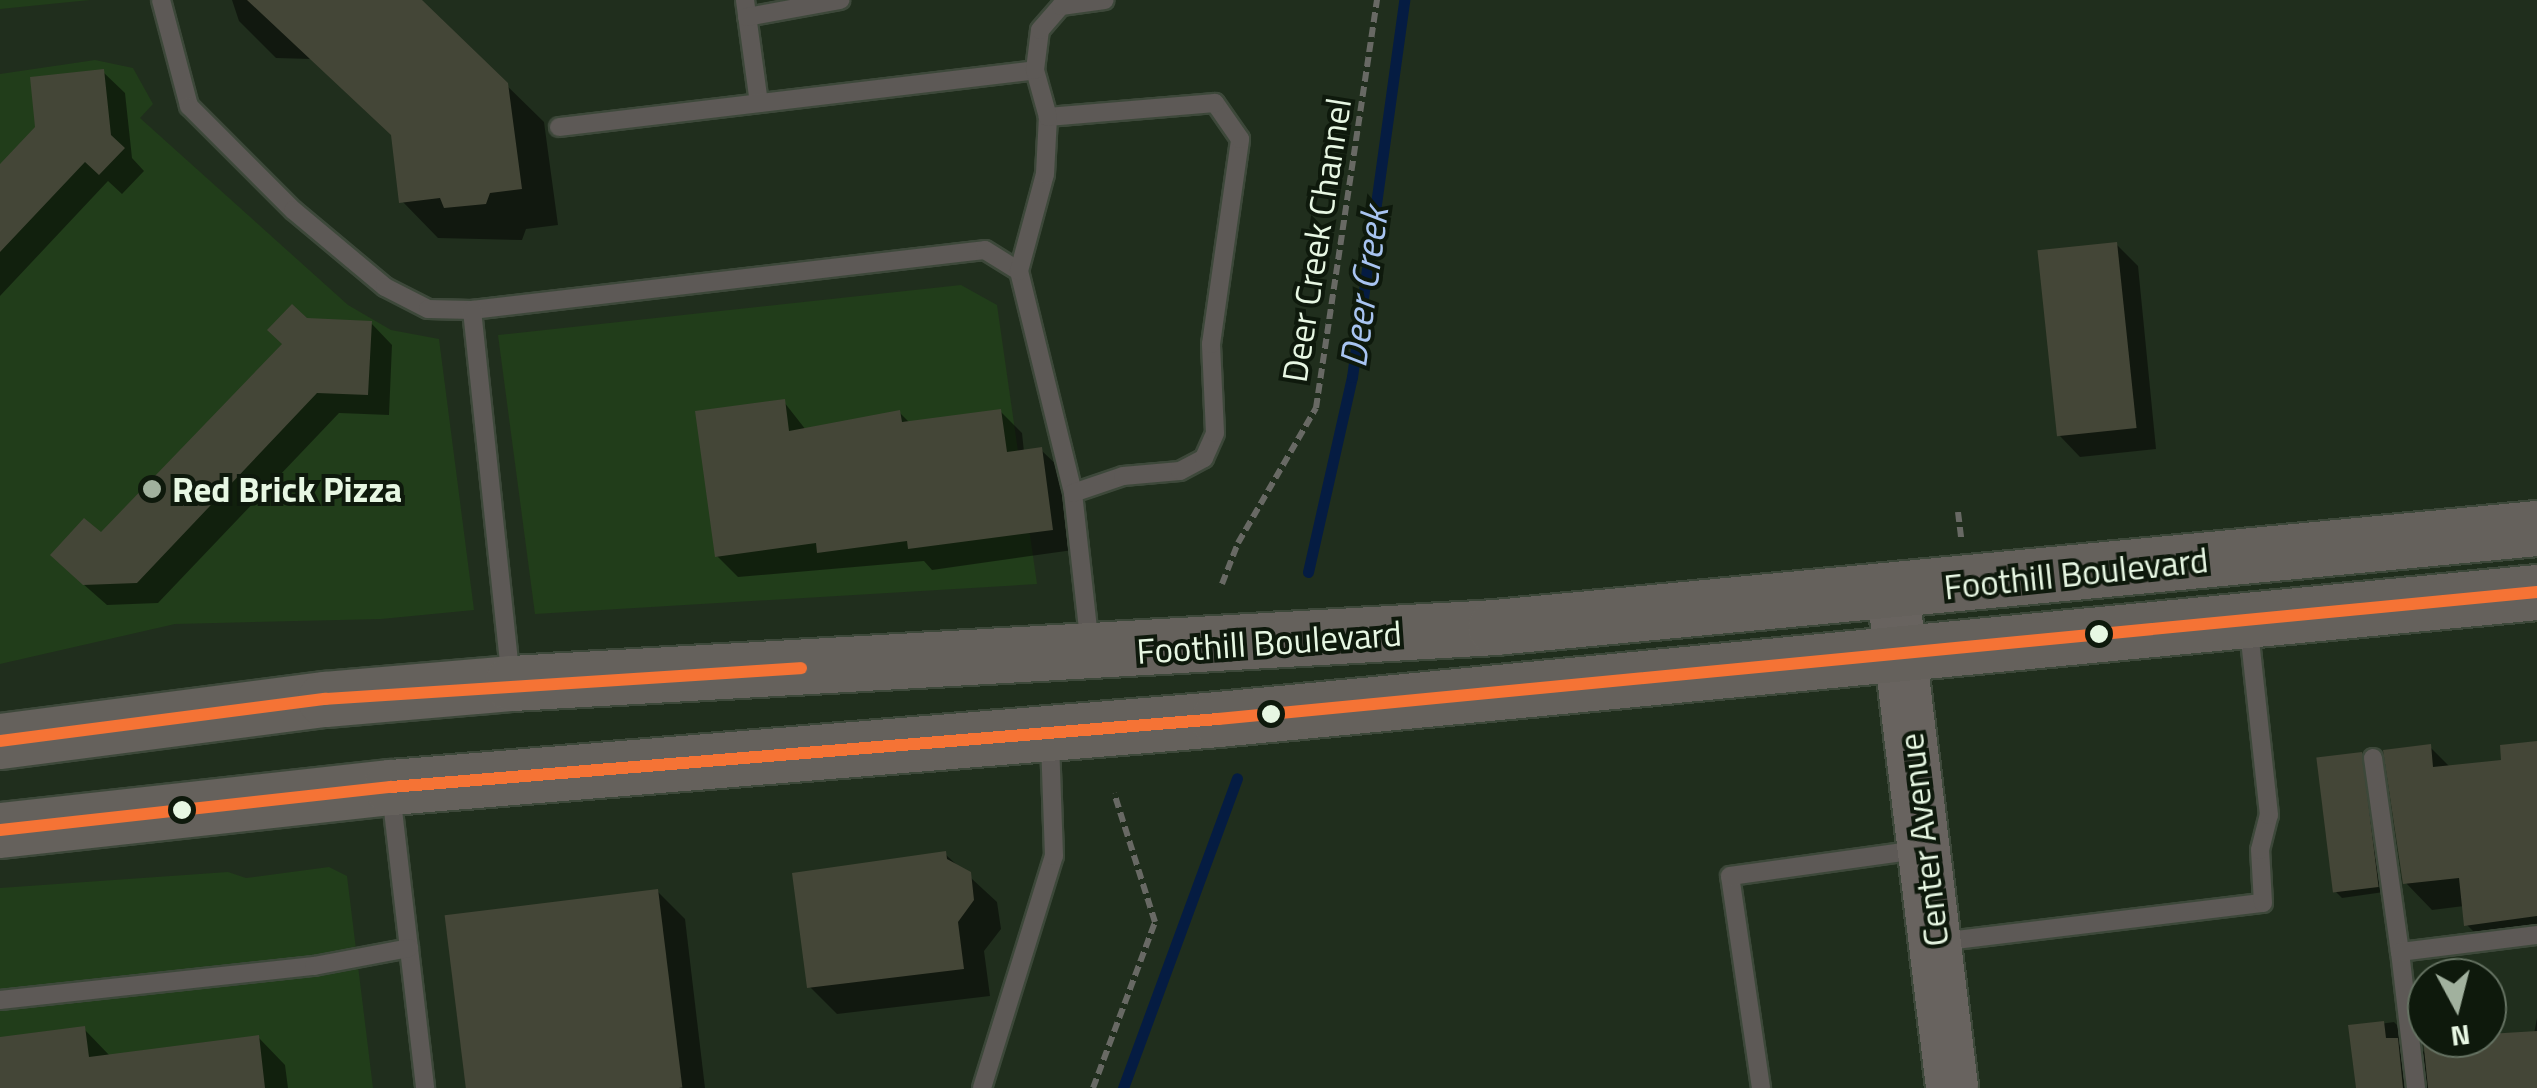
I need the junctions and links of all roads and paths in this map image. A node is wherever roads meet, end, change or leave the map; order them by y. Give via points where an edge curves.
1 (161, 0) edge
2 (840, 0) edge
3 (1105, 0) edge
4 (1377, 0) edge
5 (746, 8) edge
6 (1034, 70) junction
7 (759, 103) junction
8 (1048, 117) junction
9 (559, 127) dead end
10 (1018, 271) junction
11 (472, 310) junction
12 (1072, 493) junction
13 (1958, 512) dead end
14 (2537, 528) edge
15 (1961, 538) dead end
16 (1222, 584) dead end
17 (1893, 592) junction
18 (2537, 592) edge
19 (2248, 622) junction
20 (1091, 653) junction
21 (1901, 655) junction
22 (512, 683) junction
23 (1050, 732) junction
24 (0, 742) edge
25 (2374, 758) dead end
26 (391, 788) junction
27 (1114, 793) dead end
28 (0, 830) edge
29 (1924, 849) junction
30 (2537, 936) edge
31 (1935, 943) junction
32 (410, 948) junction
33 (2400, 952) junction
34 (0, 1000) edge
35 (425, 1088) edge
36 (982, 1088) edge
37 (1093, 1088) edge
38 (1761, 1088) edge
39 (1952, 1088) edge
40 (2416, 1088) edge

1 - 11 lane via 189,106 249,168 406,302
2 - 5 lane
3 - 6 lane via 1061,6 1040,30
4 - 16 path, Deer Creek Channel via 1316,408 1238,543
5 - 7 lane
6 - 7 lane
6 - 8 lane
7 - 9 lane
8 - 10 lane via 1045,174
8 - 12 lane via 1215,103 1240,138 1211,344 1215,433 1204,458 1180,471 1123,476
10 - 11 lane via 985,250
10 - 12 lane
11 - 22 lane
12 - 20 lane
13 - 15 path
14 - 17 main road, Foothill Boulevard
17 - 20 main road, Foothill Boulevard
17 - 21 street, Center Avenue
18 - 19 main road, Foothill Boulevard
19 - 21 main road, Foothill Boulevard
19 - 31 lane via 2269,816 2260,850 2263,903
20 - 22 main road, Foothill Boulevard
21 - 23 main road, Foothill Boulevard
21 - 29 street, Center Avenue
22 - 24 main road, Foothill Boulevard via 325,699
23 - 26 main road, Foothill Boulevard
23 - 36 lane via 1054,856
25 - 33 lane
26 - 28 main road, Foothill Boulevard
26 - 32 lane
27 - 37 path via 1154,922
29 - 31 street, Center Avenue
29 - 38 lane via 1730,876
30 - 33 lane
31 - 39 street, Center Avenue
32 - 34 lane via 314,966
32 - 35 lane
33 - 40 lane

